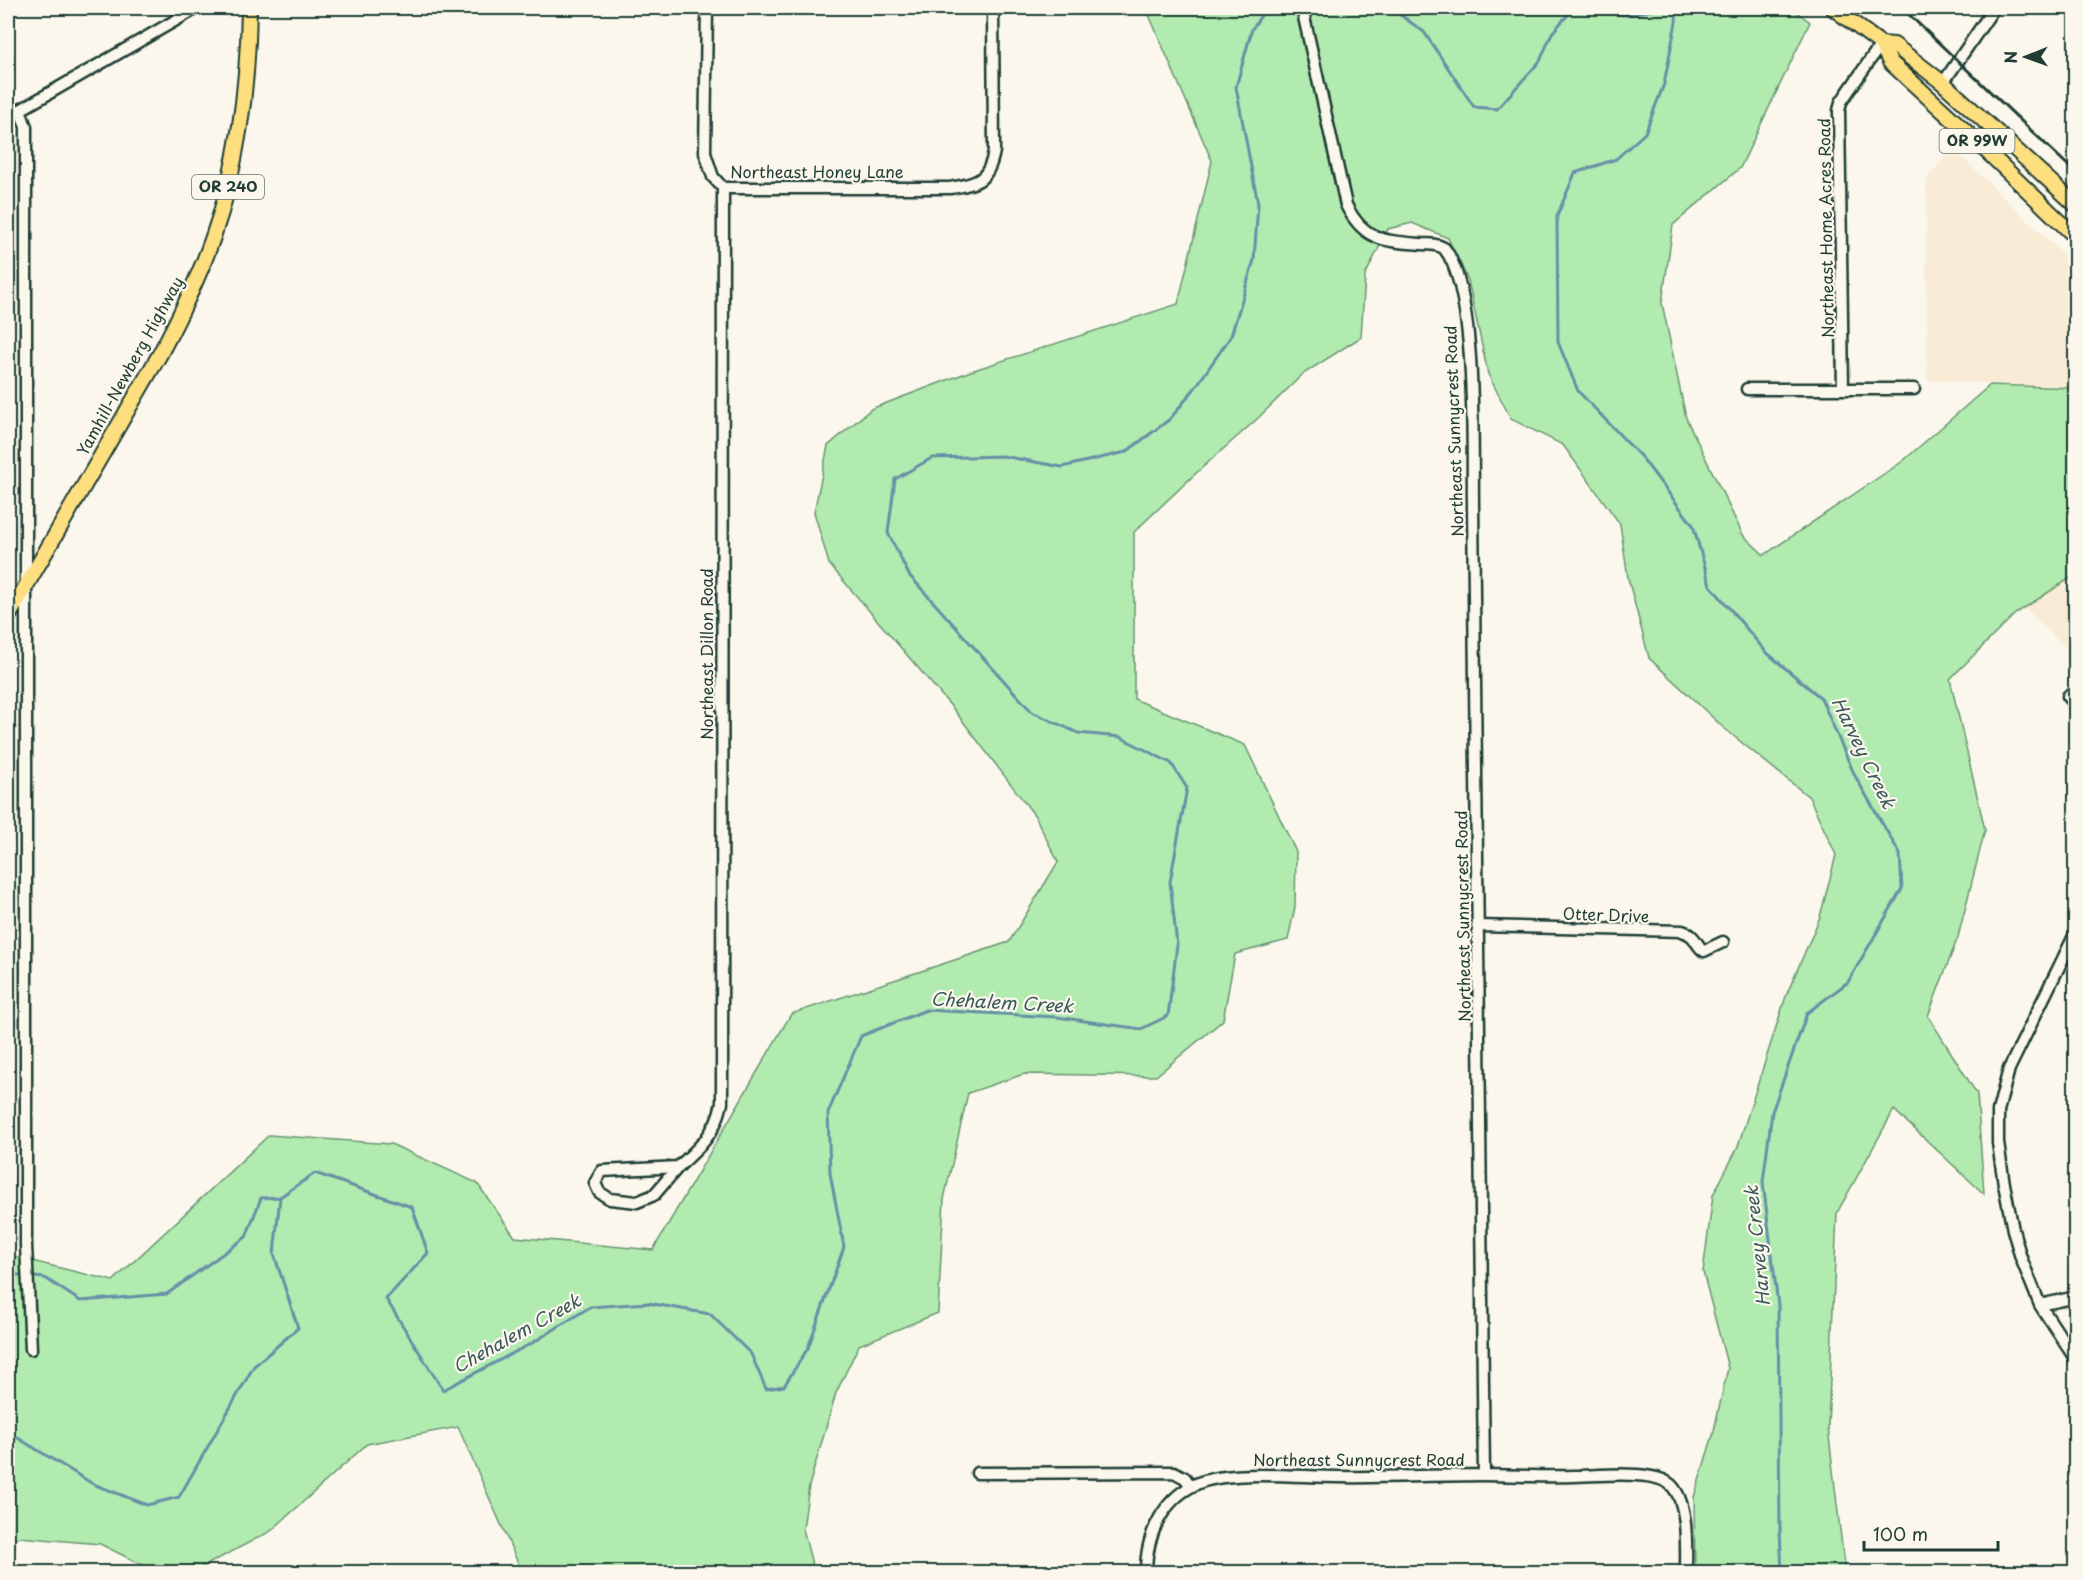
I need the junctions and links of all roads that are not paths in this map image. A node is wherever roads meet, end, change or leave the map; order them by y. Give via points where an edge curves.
1 (197, 8) edge
2 (249, 8) edge
3 (707, 8) edge
4 (993, 8) edge
5 (1302, 8) edge
6 (1833, 8) edge
7 (1994, 8) edge
8 (1881, 44) junction
9 (1943, 83) junction
10 (20, 110) junction
11 (8, 117) edge
12 (723, 188) junction
13 (2076, 205) edge
14 (2076, 237) edge
15 (1748, 389) dead end
16 (1843, 389) junction
17 (1914, 389) dead end
18 (26, 585) junction
19 (8, 617) edge
20 (1477, 926) junction
21 (2076, 932) edge
22 (1723, 942) dead end
23 (678, 1167) junction
24 (2076, 1297) edge
25 (2040, 1305) junction
26 (30, 1349) dead end
27 (2076, 1359) edge
28 (977, 1473) dead end
29 (1484, 1475) junction
30 (1191, 1486) junction
31 (1146, 1572) edge
32 (1686, 1572) edge

1 - 10 street
2 - 18 main road, Yamhill-Newberg Highway / OR 240 via 239,133 225,198 202,267 160,354
3 - 12 street, Northeast Honey Lane via 705,153 713,177
4 - 12 street, Northeast Honey Lane via 994,151 986,175 971,184 950,188
5 - 20 street, Northeast Sunnycrest Road via 1346,206 1366,232 1388,241 1444,248 1463,297 1471,381
6 - 8 main road, OR 99W
7 - 9 street
8 - 9 main road, OR 99W via 1894,45
8 - 14 main road, OR 99W via 1890,62
8 - 16 street, Northeast Home Acres Road via 1841,102 1839,111
9 - 13 main road, OR 99W
10 - 11 street
10 - 18 street via 26,126
12 - 23 street, Northeast Dillon Road via 723,1079 719,1119 702,1144
15 - 16 street
16 - 17 street
18 - 19 main road, Yamhill-Newberg Highway / OR 240
18 - 26 street via 26,1233
20 - 22 street, Otter Drive via 1682,932 1691,934 1704,951
20 - 29 street, Northeast Sunnycrest Road
21 - 25 street via 2009,1069 1998,1111 1998,1143 2013,1230
23 - 23 street via 602,1171 595,1183 599,1192 610,1199 638,1202 654,1196
24 - 25 street
25 - 27 street
28 - 30 street via 1174,1472
29 - 30 street, Northeast Sunnycrest Road via 1226,1476
29 - 32 street via 1644,1476 1665,1481 1679,1497 1683,1512
30 - 31 street, Northeast Sunnycrest Road via 1179,1494 1158,1520

